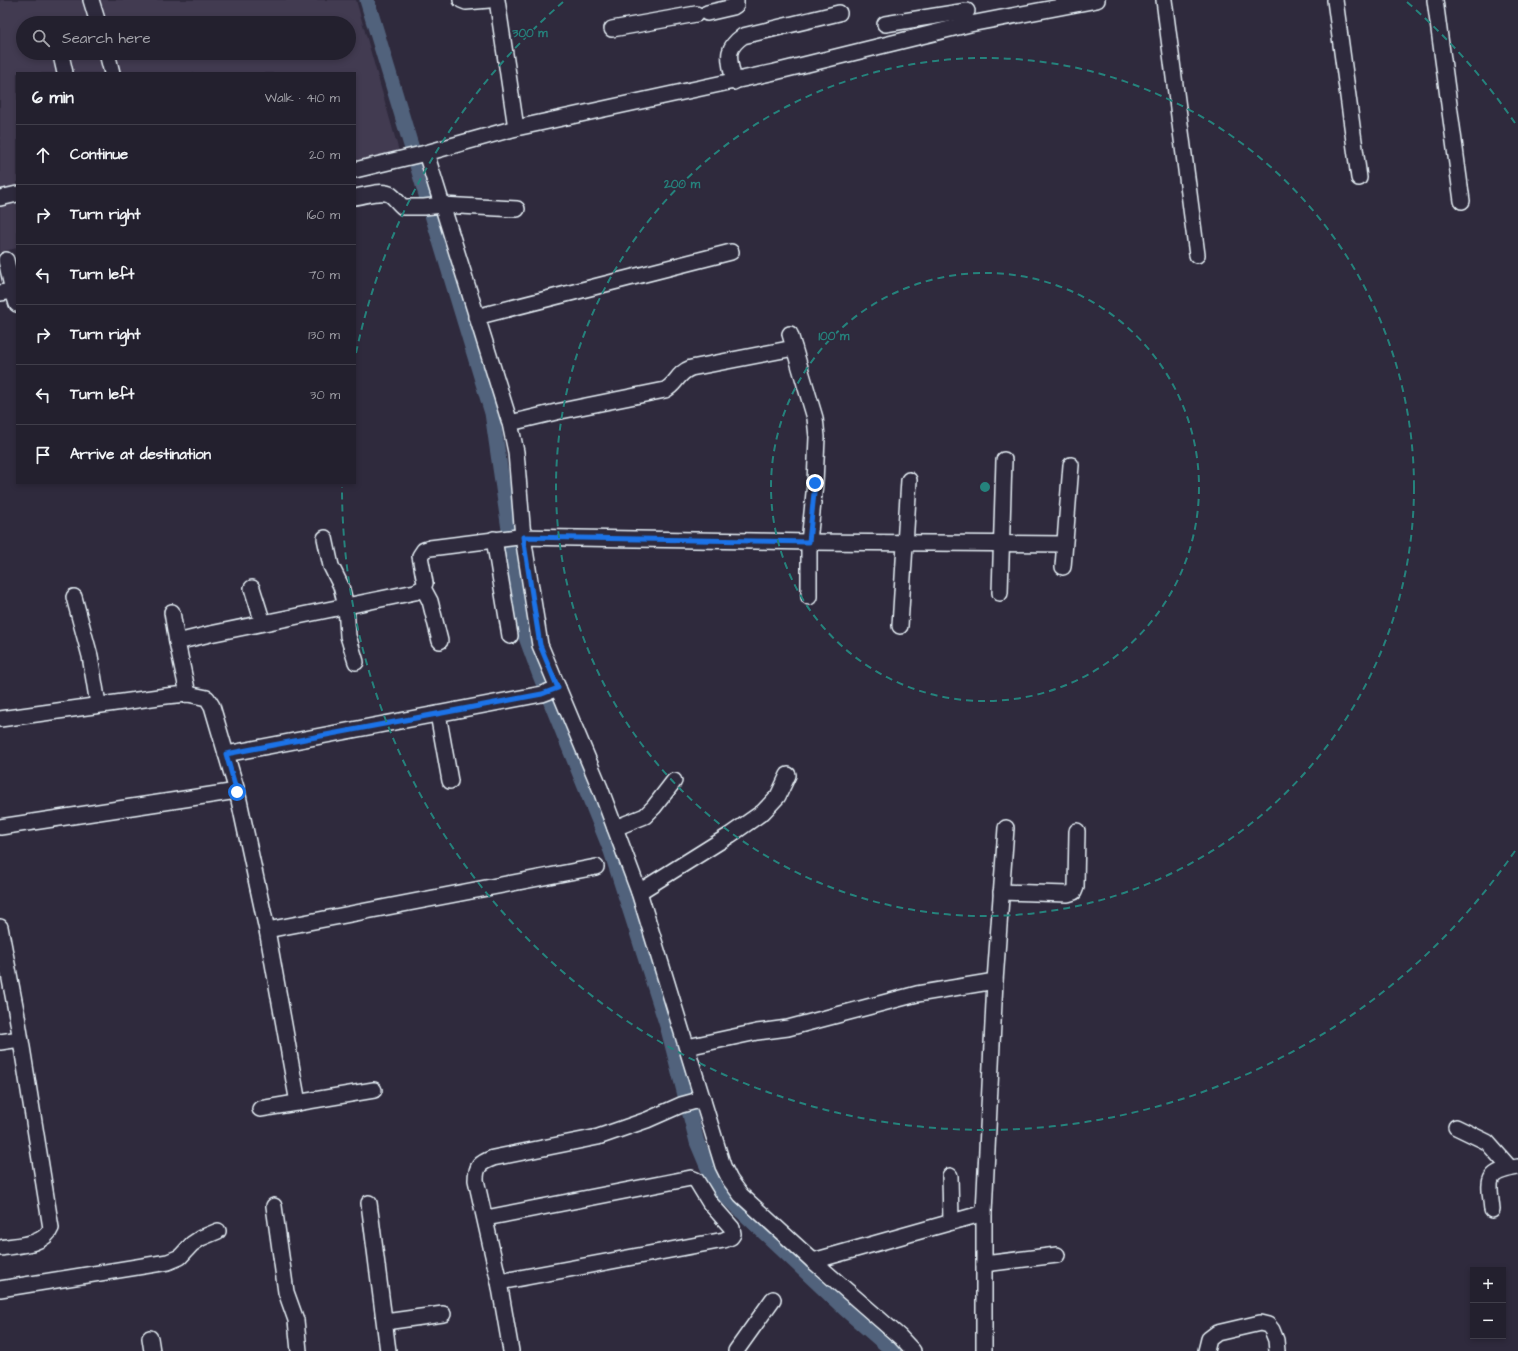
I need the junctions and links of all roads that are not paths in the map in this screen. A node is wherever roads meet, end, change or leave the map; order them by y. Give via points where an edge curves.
1 (91, 0) edge
2 (461, 0) edge
3 (489, 0) edge
4 (497, 0) edge
5 (736, 0) edge
6 (1097, 0) edge
7 (1164, 0) edge
8 (1335, 0) edge
9 (1435, 0) edge
10 (967, 12) edge
11 (839, 13) dead end
12 (96, 16) edge
13 (885, 24) dead end
14 (612, 28) dead end
15 (62, 60) edge
16 (109, 60) edge
17 (65, 72) edge
18 (112, 72) edge
19 (734, 82) junction
20 (516, 128) junction
21 (418, 155) junction
22 (356, 170) edge
23 (1359, 178) dead end
24 (16, 194) edge
25 (356, 197) edge
26 (0, 198) edge
27 (1462, 201) dead end
28 (433, 206) junction
29 (517, 209) dead end
30 (731, 252) dead end
31 (1197, 255) dead end
32 (8, 260) edge
33 (10, 296) edge
34 (476, 317) junction
35 (510, 423) junction
36 (1004, 460) dead end
37 (1071, 465) dead end
38 (909, 480) dead end
39 (325, 538) dead end
40 (510, 538) junction
41 (809, 542) junction
42 (905, 542) junction
43 (1001, 544) junction
44 (1064, 544) junction
45 (1063, 567) dead end
46 (252, 588) dead end
47 (423, 588) junction
48 (1000, 593) dead end
49 (74, 597) dead end
50 (809, 597) dead end
51 (346, 606) junction
52 (172, 612) dead end
53 (263, 623) junction
54 (900, 626) dead end
55 (510, 636) dead end
56 (440, 641) dead end
57 (177, 642) junction
58 (356, 662) dead end
59 (551, 691) junction
60 (188, 694) junction
61 (98, 704) junction
62 (438, 714) junction
63 (0, 719) edge
64 (226, 754) junction
65 (788, 775) dead end
66 (450, 781) dead end
67 (674, 781) dead end
68 (237, 792) junction
69 (0, 827) edge
70 (615, 828) junction
71 (1006, 828) dead end
72 (1077, 831) dead end
73 (596, 867) dead end
74 (639, 892) junction
75 (1001, 892) junction
76 (0, 927) edge
77 (267, 930) junction
78 (995, 981) junction
79 (20, 1039) junction
80 (0, 1042) edge
81 (688, 1047) junction
82 (374, 1090) dead end
83 (700, 1100) junction
84 (298, 1103) junction
85 (260, 1109) dead end
86 (1456, 1127) dead end
87 (1514, 1167) edge
88 (950, 1176) dead end
89 (369, 1203) dead end
90 (274, 1206) dead end
91 (1492, 1210) dead end
92 (984, 1213) junction
93 (486, 1218) junction
94 (951, 1222) junction
95 (218, 1231) dead end
96 (0, 1248) edge
97 (1057, 1255) dead end
98 (813, 1262) junction
99 (984, 1264) junction
100 (499, 1282) junction
101 (0, 1289) edge
102 (773, 1299) dead end
103 (443, 1314) dead end
104 (385, 1322) junction
105 (299, 1351) edge
106 (388, 1351) edge
107 (511, 1351) edge
108 (736, 1351) edge
109 (913, 1351) edge
110 (984, 1351) edge
111 (1206, 1351) edge
112 (1277, 1351) edge

1 - 12 street
2 - 3 street
4 - 20 street
5 - 14 street via 733,7
6 - 10 street
7 - 31 street
8 - 23 street
9 - 27 street
10 - 13 street
10 - 19 street
11 - 19 street via 743,36 729,51
15 - 17 street
16 - 18 street
19 - 20 street
20 - 21 street
21 - 22 street
21 - 28 street
24 - 26 street
25 - 28 street via 381,193 391,195 403,207
28 - 29 street
28 - 34 street
30 - 34 street
32 - 33 street
34 - 35 street
35 - 40 street via 516,452
35 - 41 street via 665,390 673,385 681,373 691,368 792,341 815,418 817,437
36 - 43 street
37 - 44 street
38 - 42 street
39 - 51 street via 331,566 341,586
40 - 41 street
40 - 47 street via 424,550 420,556 425,583
40 - 55 street
40 - 59 street
41 - 42 street
41 - 50 street
42 - 43 street
42 - 54 street
43 - 44 street
43 - 48 street
44 - 45 street
46 - 53 street
47 - 51 street via 415,592
47 - 56 street via 430,600
49 - 61 street via 90,656
51 - 53 street
51 - 58 street via 348,636
52 - 57 street
53 - 57 street
57 - 60 street
59 - 62 street
59 - 70 street via 600,788
60 - 61 street
60 - 64 street via 207,698 212,706
61 - 63 street
62 - 64 street
62 - 66 street
64 - 68 street
65 - 74 street via 778,796 763,812
67 - 70 street via 645,816
68 - 69 street
68 - 77 street
70 - 74 street
71 - 75 street
72 - 75 street via 1074,892
73 - 77 street
74 - 81 street
75 - 78 street
76 - 79 street
77 - 84 street
78 - 81 street via 917,994 788,1028
78 - 92 street
79 - 80 street
79 - 96 street via 51,1228 43,1238 33,1242
81 - 83 street
82 - 84 street
83 - 93 street via 598,1137 483,1162 476,1171 476,1180
83 - 98 street via 730,1180 741,1195
84 - 85 street
86 - 87 street via 1487,1142
87 - 91 street via 1497,1172 1491,1177
88 - 94 street
89 - 104 street
90 - 105 street via 286,1292 296,1320
92 - 94 street
92 - 99 street
93 - 100 street
93 - 100 street via 691,1178 696,1180 710,1203 732,1228 731,1237 724,1240
94 - 98 street
95 - 101 street via 201,1238 180,1257 168,1262
97 - 99 street
98 - 109 street
99 - 110 street
100 - 107 street
102 - 108 street
103 - 104 street
104 - 106 street
111 - 112 street via 1209,1339 1217,1333 1260,1323 1268,1325 1272,1330

